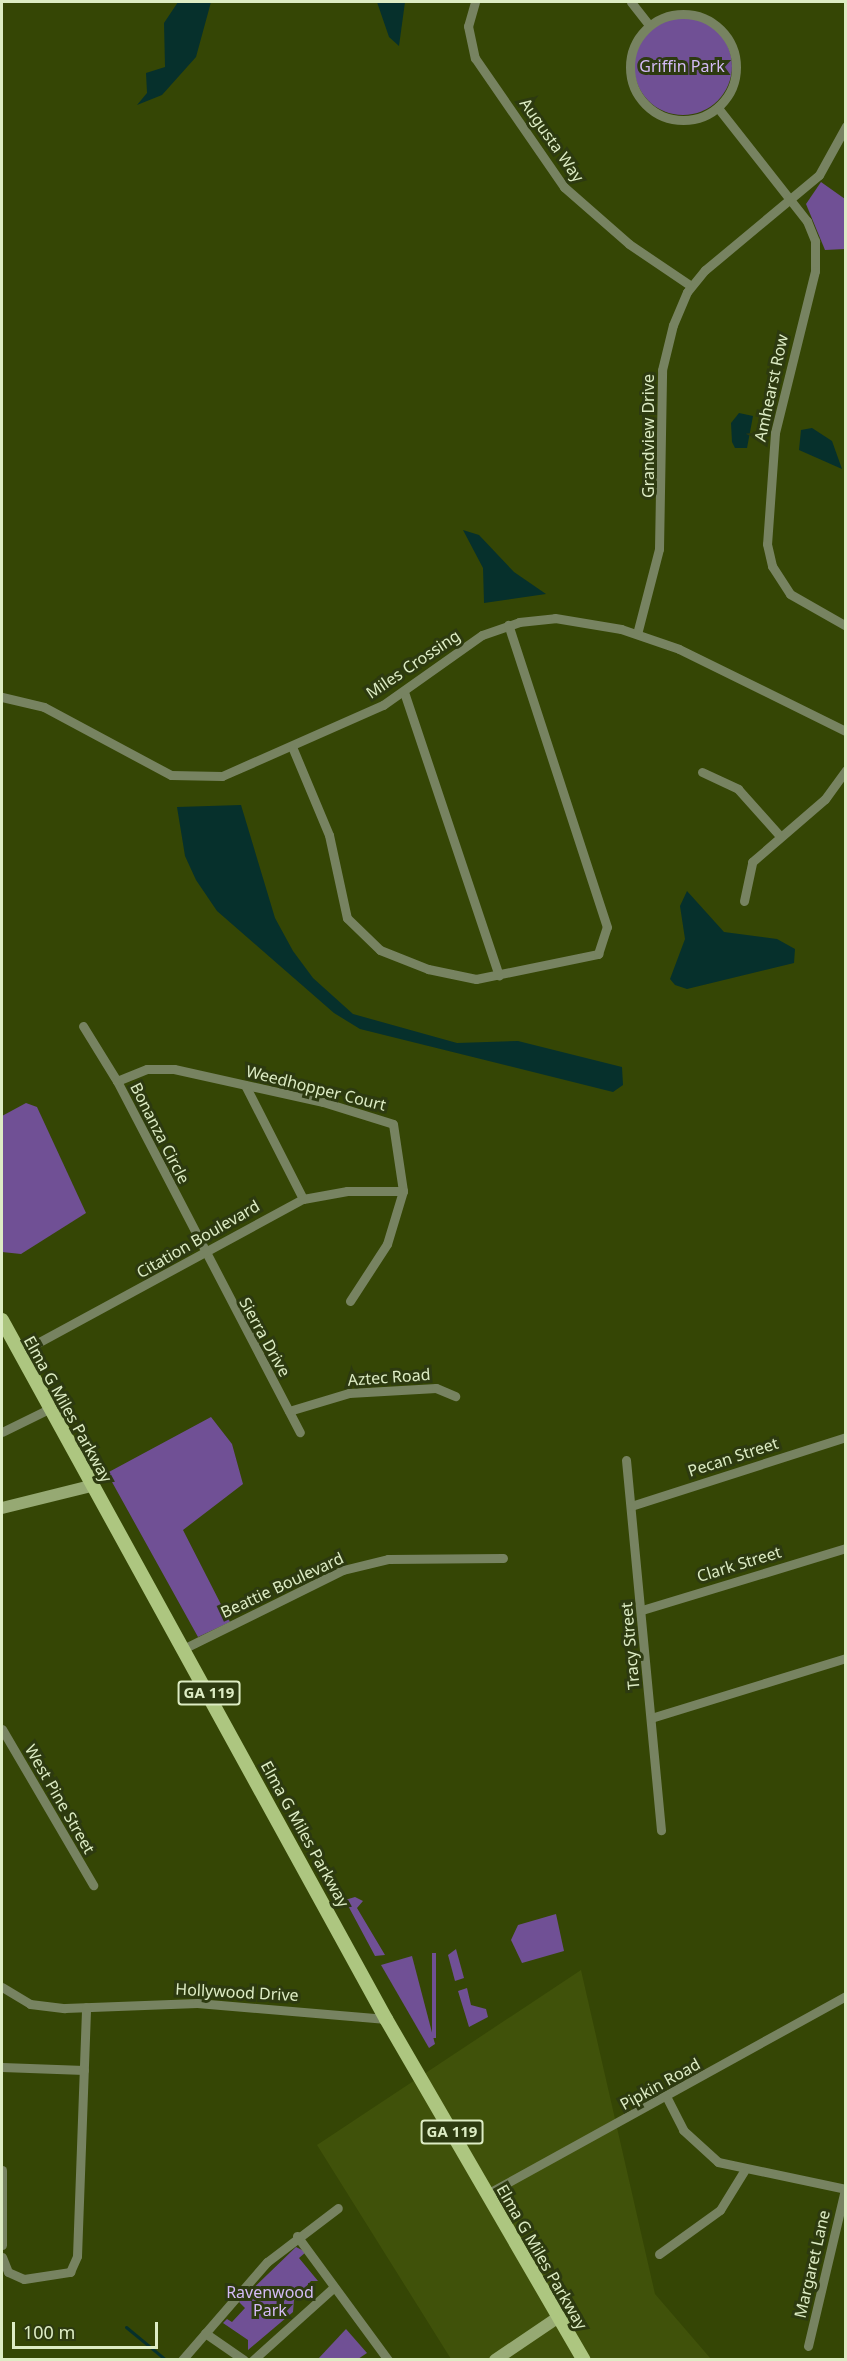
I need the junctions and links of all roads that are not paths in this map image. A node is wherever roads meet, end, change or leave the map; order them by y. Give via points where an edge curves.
1 (475, 2) edge
2 (631, 2) edge
3 (649, 25) junction
4 (718, 108) junction
5 (846, 126) edge
6 (790, 199) junction
7 (691, 286) junction
8 (508, 625) junction
9 (846, 626) edge
10 (637, 634) junction
11 (404, 692) junction
12 (2, 697) edge
13 (846, 731) edge
14 (292, 749) junction
15 (846, 770) edge
16 (702, 772) dead end
17 (780, 836) junction
18 (744, 901) dead end
19 (499, 976) junction
20 (83, 1026) dead end
21 (117, 1081) junction
22 (245, 1085) junction
23 (403, 1191) junction
24 (303, 1199) junction
25 (205, 1255) junction
26 (350, 1301) dead end
27 (2, 1320) edge
28 (19, 1353) junction
29 (455, 1396) dead end
30 (51, 1408) junction
31 (289, 1411) junction
32 (2, 1432) edge
33 (300, 1432) dead end
34 (846, 1437) edge
35 (626, 1460) dead end
36 (91, 1486) junction
37 (631, 1506) junction
38 (2, 1508) edge
39 (846, 1548) edge
40 (503, 1558) dead end
41 (642, 1610) junction
42 (185, 1648) junction
43 (846, 1658) edge
44 (651, 1718) junction
45 (2, 1729) edge
46 (661, 1830) dead end
47 (93, 1885) dead end
48 (2, 1987) edge
49 (846, 1996) edge
50 (86, 2007) junction
51 (387, 2019) junction
52 (2, 2067) edge
53 (84, 2070) junction
54 (667, 2098) junction
55 (2, 2170) edge
56 (744, 2171) junction
57 (845, 2189) edge
58 (487, 2194) junction
59 (338, 2208) dead end
60 (297, 2236) junction
61 (2, 2245) edge
62 (659, 2254) dead end
63 (2, 2257) edge
64 (334, 2287) junction
65 (557, 2318) junction
66 (205, 2333) junction
67 (808, 2346) dead end
68 (182, 2360) edge
69 (244, 2360) edge
70 (253, 2360) edge
71 (388, 2360) edge
72 (495, 2360) edge
73 (584, 2360) edge

1 - 7 street, Augusta Way via 468,26 475,58 553,172 629,244
2 - 3 street
3 - 4 street via 685,14 722,31 733,51 735,75
3 - 4 street via 632,52 631,79 639,97 675,120
4 - 6 street, Amhearst Row
5 - 6 street, Grandview Drive via 819,174
6 - 7 street, Grandview Drive via 741,234
6 - 9 street, Amhearst Row via 810,227 817,257 780,405 767,544 772,566 790,594
7 - 10 street, Grandview Drive via 673,325 662,370 662,525
8 - 10 street, Miles Crossing via 555,618
8 - 11 street, Miles Crossing via 482,635
8 - 19 street via 607,927 606,942 586,960
10 - 13 street, Miles Crossing
11 - 14 street, Miles Crossing
11 - 19 street
12 - 14 street, Miles Crossing via 44,707 171,775 222,776
14 - 19 street via 329,835 347,918 361,936 397,958 428,969 476,979
15 - 17 street via 825,799
16 - 17 street via 738,789
17 - 18 street via 752,862
20 - 21 street, Bonanza Circle
21 - 22 street, Weedhopper Court via 160,1067
21 - 25 street, Bonanza Circle
22 - 23 street, Weedhopper Court via 393,1124
22 - 24 street
23 - 24 street, Citation Boulevard via 331,1192
23 - 26 street, Weedhopper Court via 387,1245
24 - 25 street, Citation Boulevard
25 - 28 street, Citation Boulevard
25 - 31 street, Sierra Drive
27 - 28 main road, Elma G Miles Parkway / GA 119
28 - 30 main road, Elma G Miles Parkway / GA 119
29 - 31 street, Aztec Road via 436,1388 350,1393
30 - 32 street
30 - 36 main road, Elma G Miles Parkway / GA 119
31 - 33 street, Sierra Drive
34 - 37 street, Pecan Street
35 - 37 street, Tracy Street
36 - 38 street
36 - 42 main road, Elma G Miles Parkway / GA 119
37 - 41 street, Tracy Street
39 - 41 street, Clark Street
40 - 42 street, Beattie Boulevard via 388,1559 343,1570
41 - 44 street, Tracy Street
42 - 51 main road, Elma G Miles Parkway / GA 119
43 - 44 street
44 - 46 street, Tracy Street
45 - 47 street, West Pine Street
48 - 50 street, Hollywood Drive via 30,2004
49 - 54 street, Pipkin Road
50 - 51 street, Hollywood Drive via 197,2003
50 - 53 street
51 - 58 main road, Elma G Miles Parkway / GA 119
52 - 53 street
53 - 63 street via 81,2210 70,2272 24,2279 8,2272
54 - 56 street via 699,2147
54 - 58 street, Pipkin Road
55 - 61 street
56 - 57 street
56 - 62 street via 720,2210
57 - 67 street, Margaret Lane
58 - 65 main road, Elma G Miles Parkway / GA 119
59 - 60 street
60 - 64 street
60 - 66 street
64 - 70 street
64 - 71 street
65 - 72 street
65 - 73 main road, Elma G Miles Parkway / GA 119
66 - 68 street
66 - 69 street

